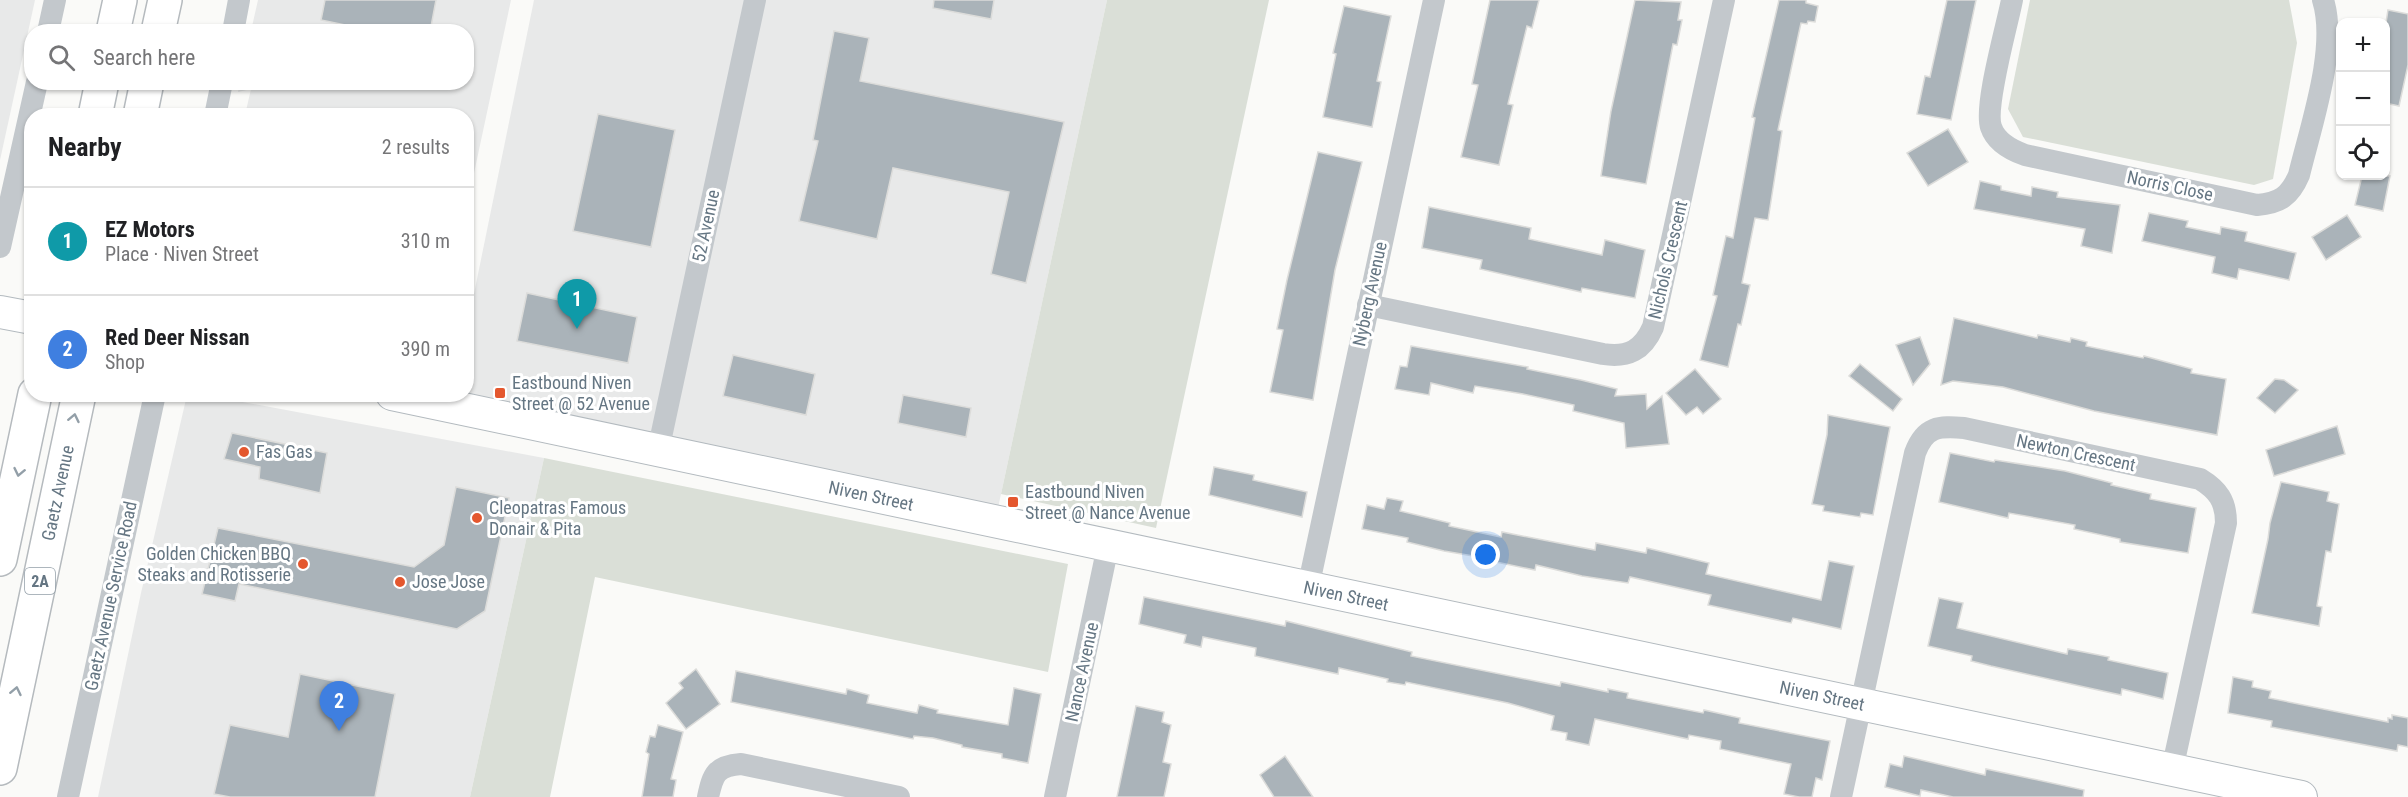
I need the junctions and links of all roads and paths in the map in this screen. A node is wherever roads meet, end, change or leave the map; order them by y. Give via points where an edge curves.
1 (55, 0) edge
2 (120, 0) edge
3 (165, 0) edge
4 (239, 0) edge
5 (755, 0) edge
6 (1434, 0) edge
7 (1724, 0) edge
8 (2012, 0) edge
9 (2323, 0) edge
10 (50, 24) edge
11 (115, 24) edge
12 (160, 24) edge
13 (234, 24) edge
14 (35, 90) edge
15 (100, 90) edge
16 (145, 90) edge
17 (220, 90) edge
18 (31, 108) edge
19 (97, 108) edge
20 (142, 108) edge
21 (217, 108) edge
22 (24, 140) edge
23 (0, 247) edge
24 (1368, 305) junction
25 (0, 312) edge
26 (24, 316) edge
27 (33, 402) edge
28 (77, 402) edge
29 (153, 402) edge
30 (429, 402) edge
31 (658, 451) junction
32 (1108, 546) junction
33 (0, 559) edge
34 (1308, 588) junction
35 (1861, 704) junction
36 (0, 768) edge
37 (2172, 770) junction
38 (68, 797) edge
39 (708, 797) edge
40 (899, 797) edge
41 (1055, 797) edge
42 (1841, 797) edge
43 (2301, 797) edge

1 - 10 street
2 - 11 main road
3 - 12 main road
4 - 13 street
5 - 31 street, 52 Avenue
6 - 24 street, Nyberg Avenue
7 - 24 street, Nichols Crescent via 1653,327 1643,345 1627,355 1603,354
8 - 9 street, Norris Close via 1989,107 1991,128 2004,144 2025,155 2257,205 2271,204 2284,197 2299,175 2327,55 2328,23
14 - 18 street
15 - 19 main road
16 - 20 main road
17 - 21 street
22 - 23 street
24 - 34 street, Nyberg Avenue
25 - 26 street
27 -> 33 main road, 2A
36 -> 28 main road, Gaetz Avenue / 2A
29 - 38 street, Gaetz Avenue Service Road
30 - 31 street, Niven Street
31 - 32 street, Niven Street
32 - 34 street, Niven Street
32 - 41 street, Nance Avenue
34 - 35 street, Niven Street
35 - 37 street, Niven Street
35 - 37 street, Newton Crescent via 1919,442 1933,429 1964,428 2199,479 2213,487 2222,499 2226,523
35 - 42 street, Newton Crescent
37 - 43 street, Niven Street
39 - 40 street via 717,771 723,766 741,764

